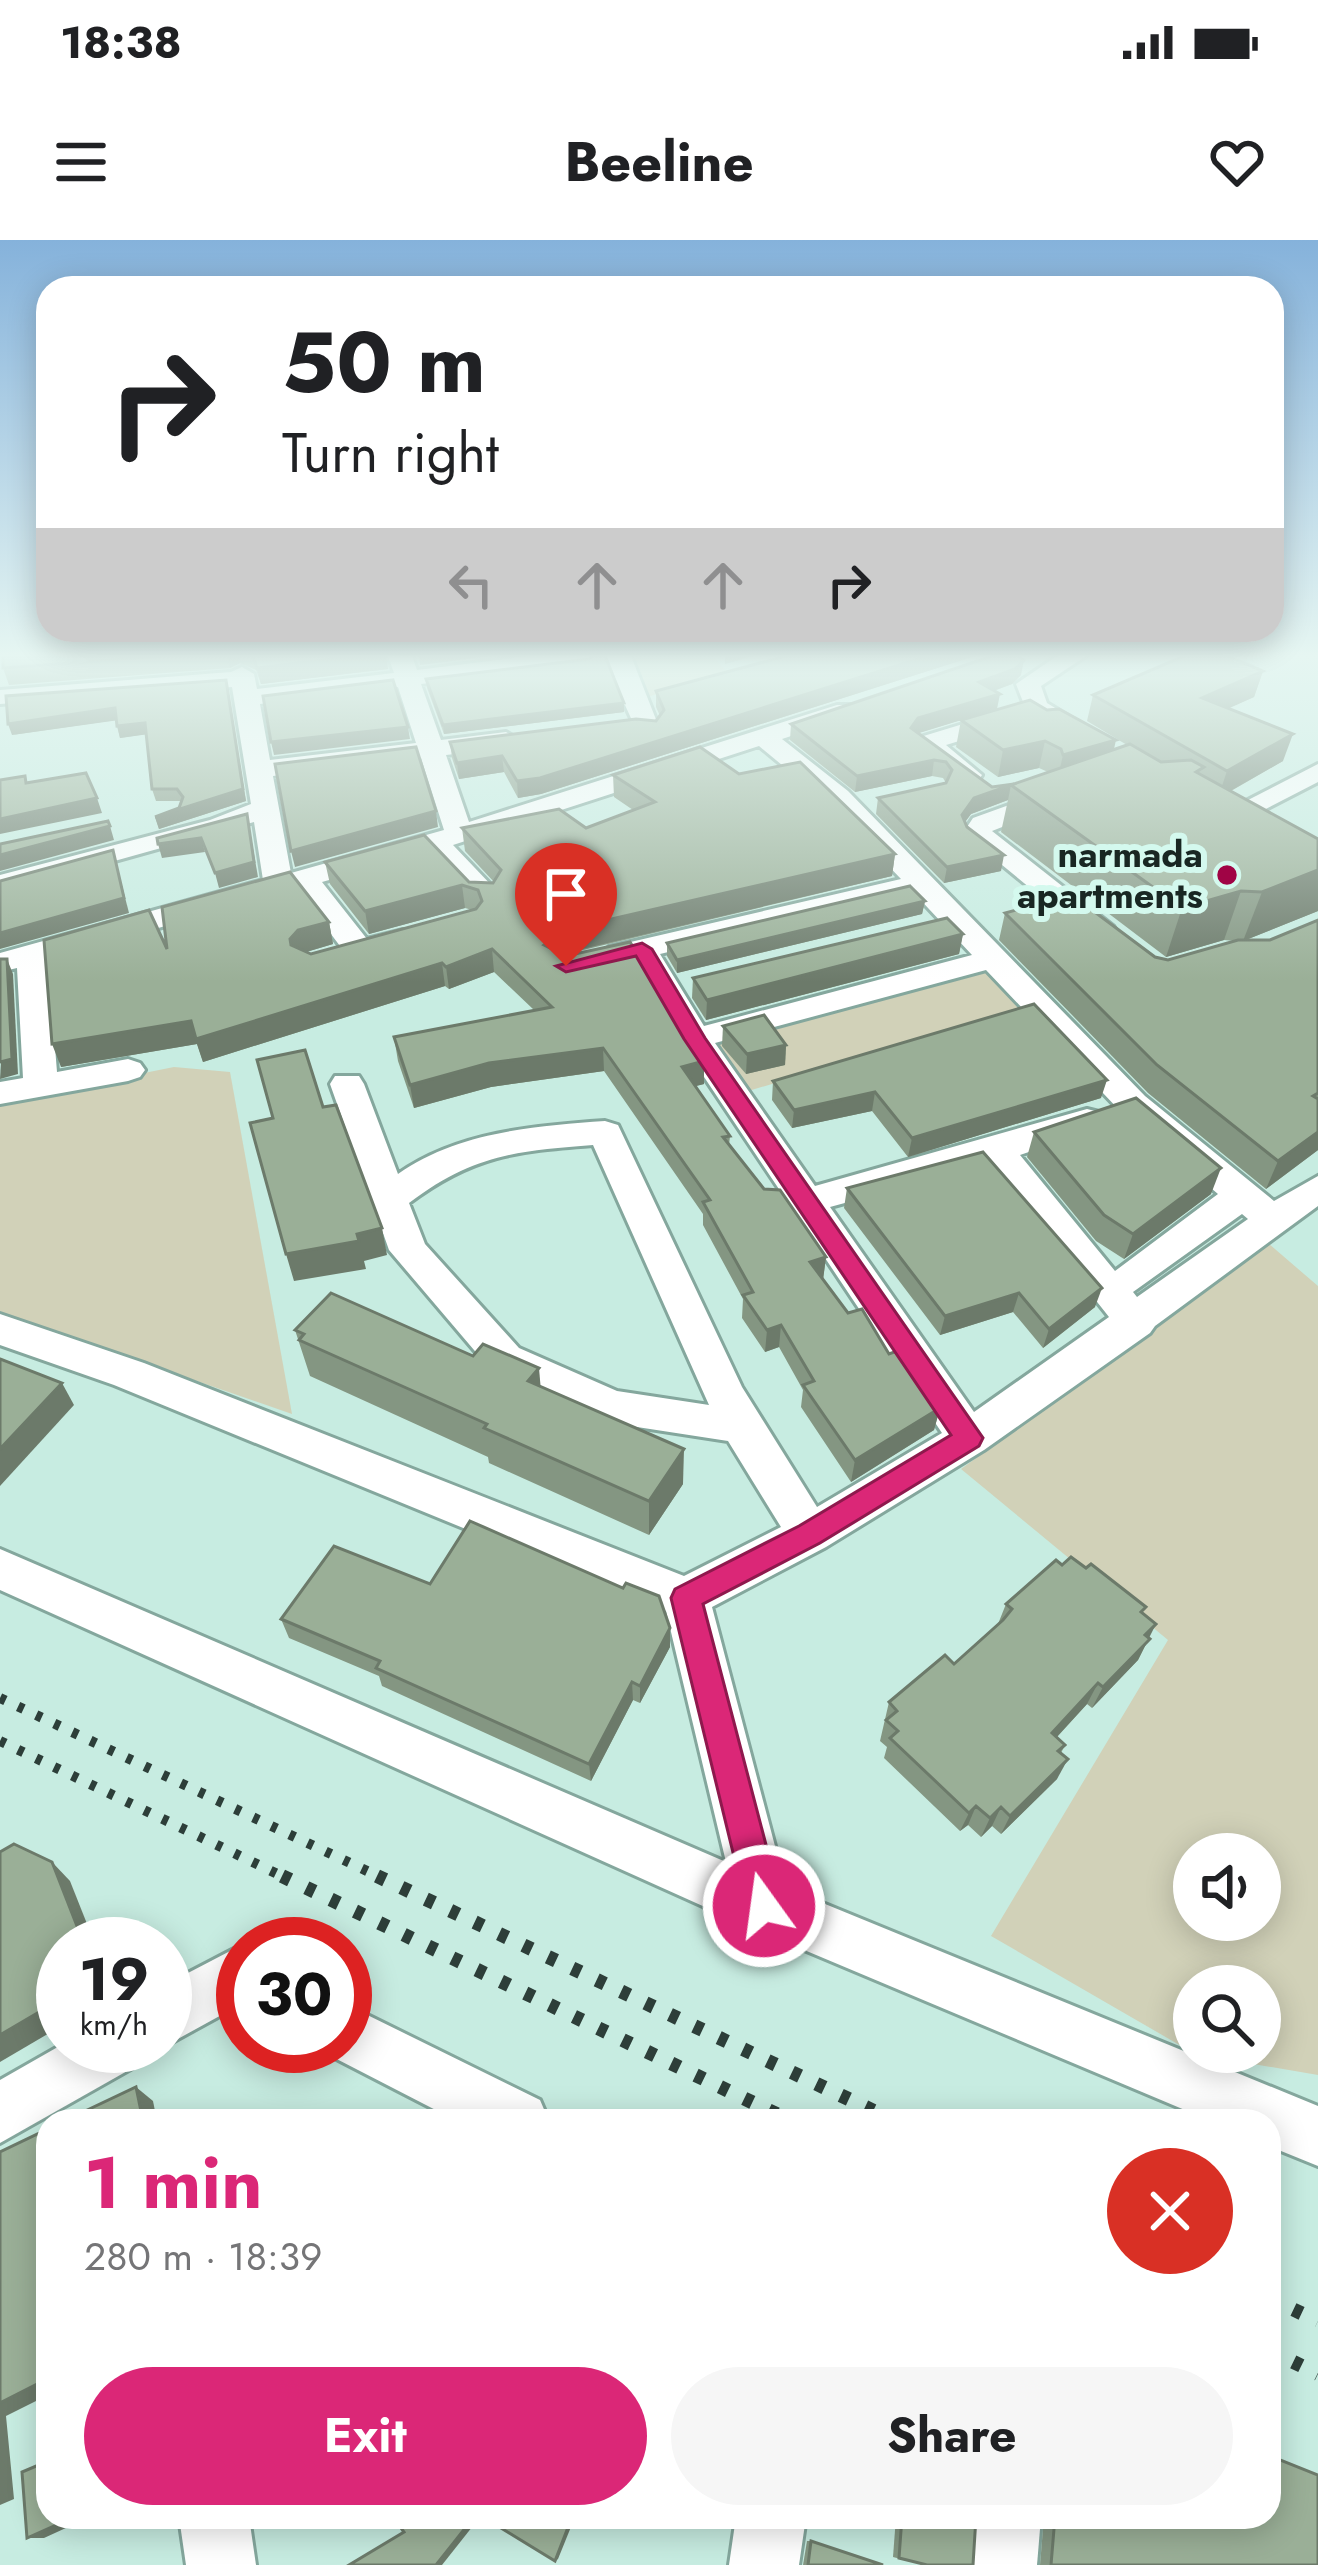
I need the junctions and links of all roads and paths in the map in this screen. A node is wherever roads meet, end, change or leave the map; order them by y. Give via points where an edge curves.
1 (262, 764) edge
2 (313, 764) edge
3 (434, 764) edge
4 (659, 764) edge
5 (693, 764) edge
6 (797, 764) edge
7 (956, 764) edge
8 (263, 771) junction
9 (1318, 772) edge
10 (662, 777) junction
11 (890, 797) edge
12 (847, 807) junction
13 (159, 813) edge
14 (446, 837) junction
15 (1250, 844) edge
16 (292, 882) junction
17 (921, 883) junction
18 (0, 884) edge
19 (485, 895) edge
20 (956, 920) junction
21 (911, 931) edge
22 (424, 933) edge
23 (642, 949) junction
24 (1130, 955) edge
25 (991, 959) junction
26 (16, 960) edge
27 (585, 962) edge
28 (1034, 1006) junction
29 (992, 1019) edge
30 (695, 1039) junction
31 (128, 1070) dead end
32 (777, 1083) edge
33 (347, 1084) dead end
34 (40, 1086) junction
35 (0, 1094) edge
36 (735, 1095) junction
37 (1142, 1121) junction
38 (996, 1150) junction
39 (1318, 1188) edge
40 (392, 1197) junction
41 (805, 1201) junction
42 (1250, 1206) junction
43 (1133, 1301) junction
44 (0, 1329) edge
45 (742, 1426) junction
46 (969, 1438) junction
47 (810, 1534) junction
48 (0, 1569) edge
49 (686, 1598) junction
50 (764, 1906) junction
51 (372, 2047) edge
52 (69, 2073) edge
53 (495, 2109) edge
54 (1253, 2109) edge
55 (0, 2113) edge
56 (1281, 2121) edge
57 (1318, 2136) edge
58 (216, 2529) edge
59 (769, 2529) edge
60 (1005, 2529) edge
61 (221, 2565) edge
62 (764, 2565) edge
63 (1003, 2565) edge

1 - 8 street
2 - 8 street
3 - 14 street
4 - 10 street
5 - 10 street
6 - 12 street
7 - 24 street via 992,791 1077,778 976,833
8 - 13 street
8 - 16 street
8 - 18 street via 220,826
9 - 15 street via 1206,816
10 - 14 street via 507,827
11 - 12 street
12 - 17 street
14 - 16 street
14 - 19 street
16 - 22 street via 349,955
16 - 26 street
17 - 20 street
17 - 23 street
20 - 21 street
20 - 25 street
23 - 27 street
23 - 30 street via 679,987
25 - 28 street
25 - 30 street
26 - 34 street
28 - 29 street
28 - 37 street
30 - 36 street
31 - 34 street
32 - 36 street
33 - 40 street
34 - 35 street
36 - 41 street
37 - 38 street
37 - 42 street
38 - 41 street
38 - 43 street
39 - 42 street
40 - 45 street via 408,1250 505,1359 611,1407
40 - 45 street via 437,1164 521,1139 605,1133
41 - 46 street
42 - 43 street
43 - 46 street
44 - 49 street
45 - 47 street
46 - 47 street
47 - 49 street
48 - 50 street
49 - 50 street
50 - 54 street
51 - 53 street
52 - 55 street
56 - 57 street
58 - 61 street
59 - 62 street
60 - 63 street

